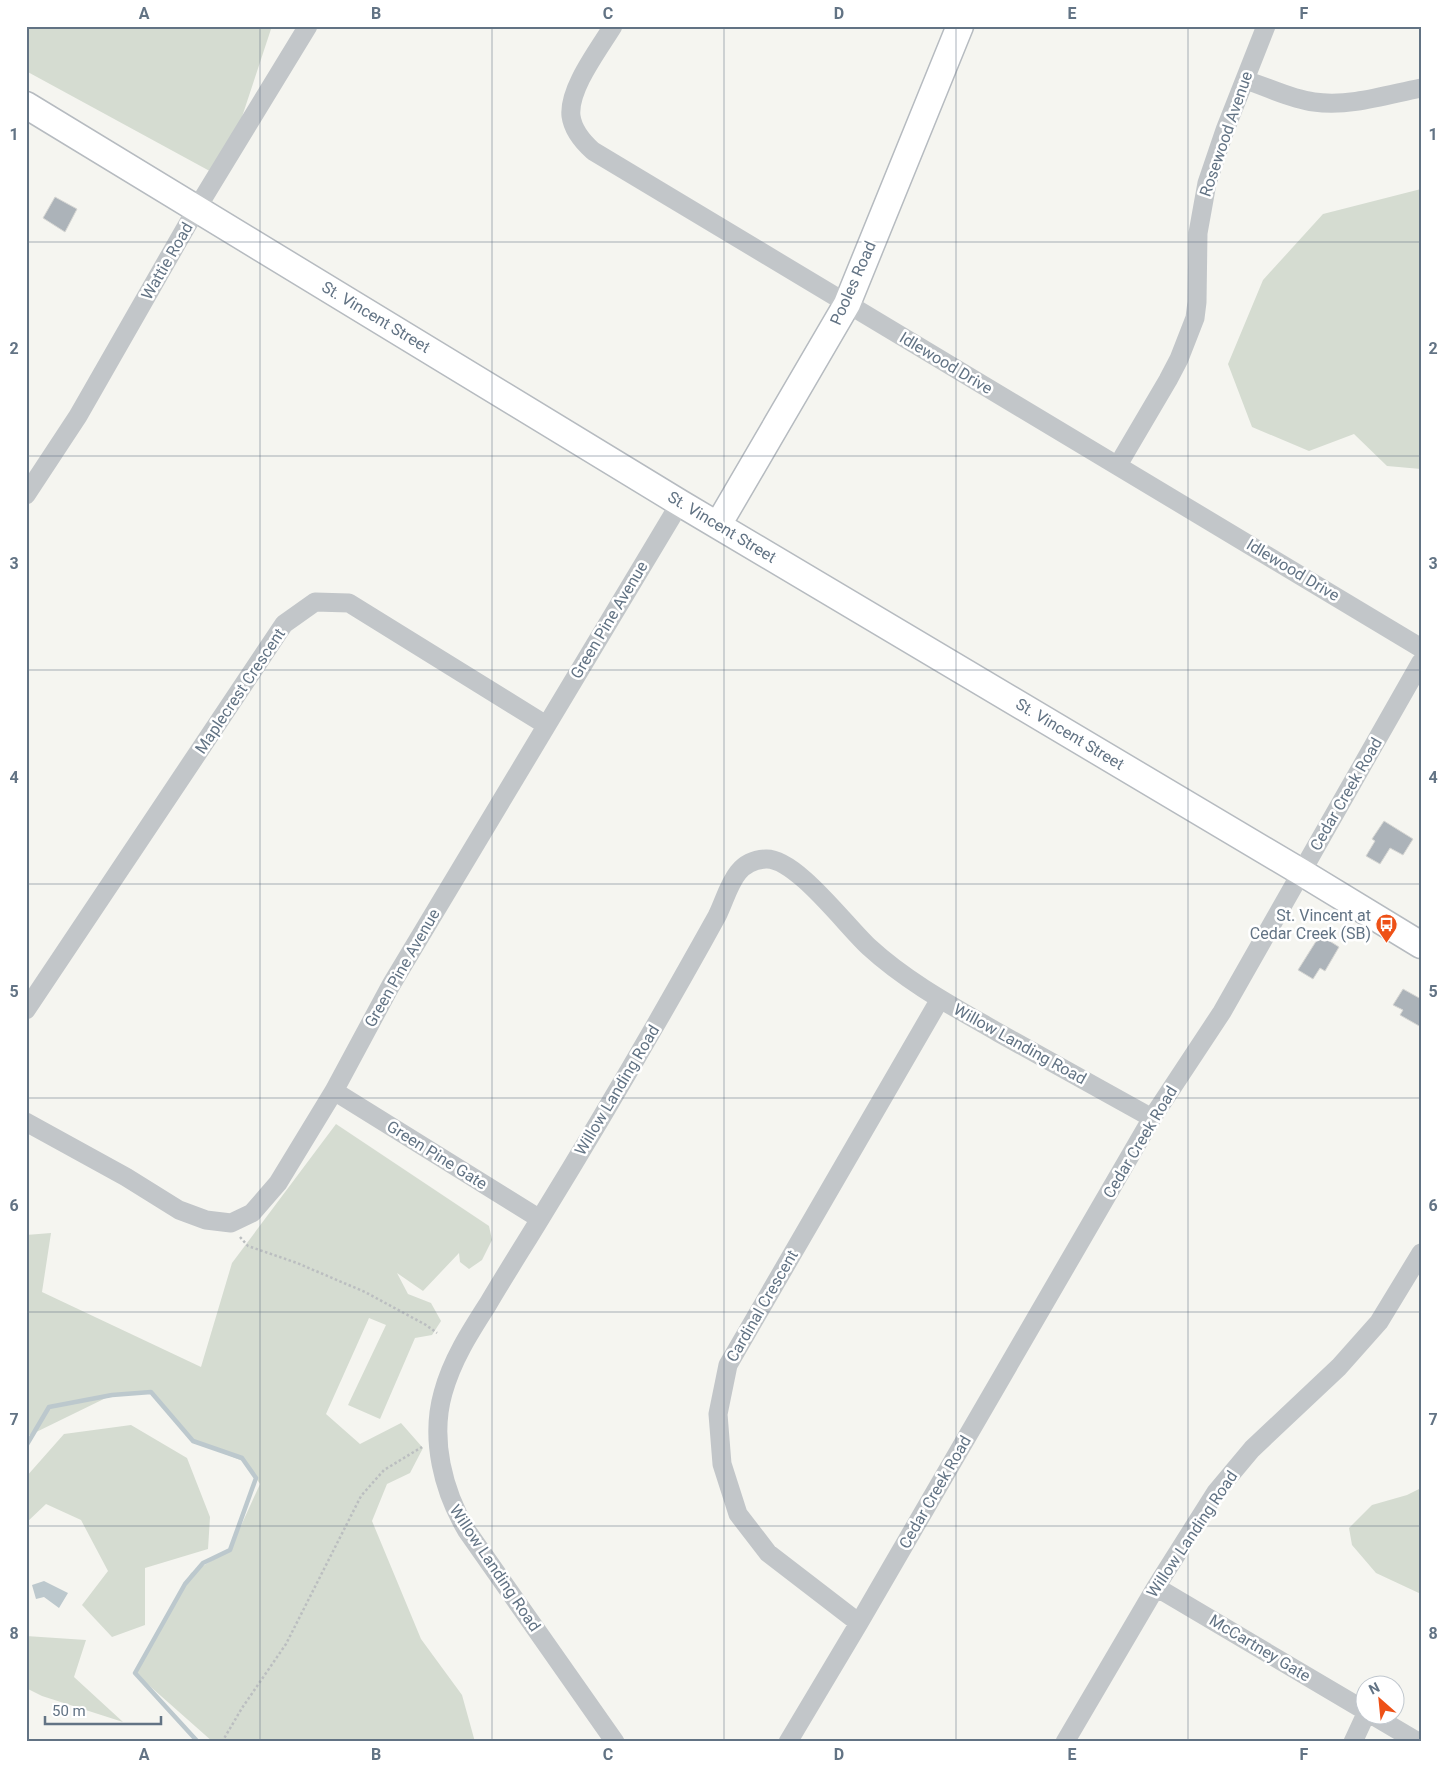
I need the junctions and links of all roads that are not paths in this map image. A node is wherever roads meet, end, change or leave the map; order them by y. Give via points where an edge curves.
1 (308, 26) edge
2 (613, 26) edge
3 (960, 26) edge
4 (1266, 26) edge
5 (1245, 80) junction
6 (1421, 88) edge
7 (26, 105) edge
8 (197, 208) junction
9 (847, 304) junction
10 (1118, 465) junction
11 (26, 495) edge
12 (680, 503) junction
13 (718, 525) junction
14 (1421, 648) edge
15 (1421, 662) edge
16 (546, 725) junction
17 (1301, 872) junction
18 (1421, 945) edge
19 (940, 999) junction
20 (26, 1010) edge
21 (334, 1091) junction
22 (1152, 1118) junction
23 (26, 1122) edge
24 (540, 1219) junction
25 (1421, 1253) edge
26 (1156, 1587) junction
27 (859, 1623) junction
28 (1354, 1704) edge
29 (1360, 1726) edge
30 (1391, 1726) edge
31 (615, 1742) edge
32 (788, 1742) edge
33 (1065, 1742) edge
34 (1353, 1742) edge
35 (1418, 1742) edge

1 - 8 street, Wattie Road
2 - 9 street, Idlewood Drive via 572,101 571,116 583,143
3 - 9 street, Pooles Road
4 - 5 street, Rosewood Avenue
5 - 6 street via 1290,97 1336,104
5 - 10 street, Rosewood Avenue via 1207,183 1198,233 1195,318 1168,380
7 - 8 street, St. Vincent Street
8 - 11 street, Wattie Road via 78,416
8 - 12 street, St. Vincent Street
9 - 10 street, Idlewood Drive
9 - 13 street, Pooles Road
10 - 14 street, Idlewood Drive
12 - 13 street, St. Vincent Street
12 - 16 street, Green Pine Avenue
13 - 17 street, St. Vincent Street
15 - 17 street, Cedar Creek Road
16 - 20 street, Maplecrest Crescent via 349,603 315,602 284,624
16 - 21 street, Green Pine Avenue via 391,985
17 - 18 street, St. Vincent Street
17 - 22 street, Cedar Creek Road via 1222,1012
19 - 22 street, Willow Landing Road
19 - 24 street, Willow Landing Road via 870,948 789,867 771,859 755,860 734,878 675,991
19 - 27 street, Cardinal Crescent via 728,1365 718,1414 722,1464 738,1514 768,1553
21 - 23 street, Green Pine Avenue via 278,1183 252,1213 231,1223 206,1220 179,1210
21 - 24 street, Green Pine Gate
22 - 27 street, Cedar Creek Road
24 - 31 street, Willow Landing Road via 464,1341 442,1397 438,1439 450,1500 457,1514
25 - 26 street, Willow Landing Road via 1373,1328 1339,1367 1252,1449 1216,1492
26 - 28 street, McCartney Gate
26 - 33 street, Willow Landing Road
27 - 32 street, Cedar Creek Road
29 - 34 street
30 - 35 street

